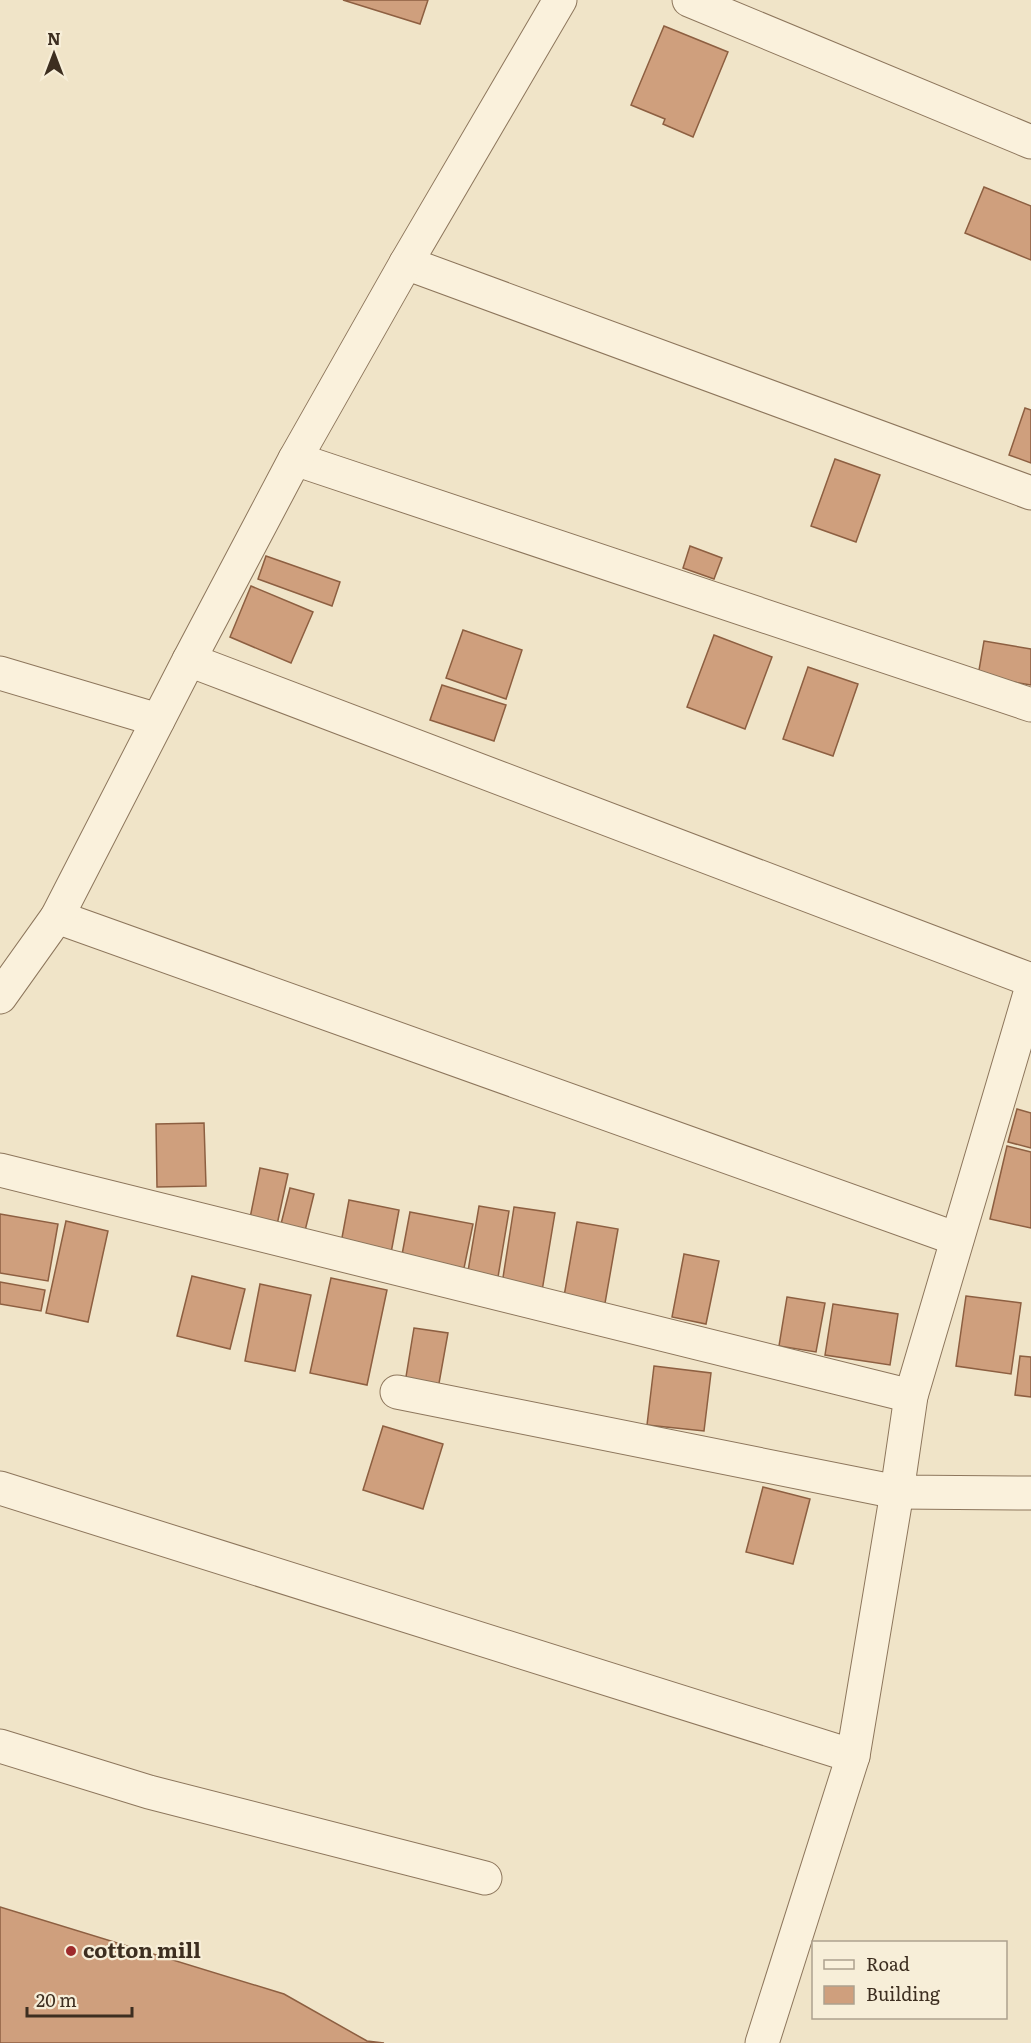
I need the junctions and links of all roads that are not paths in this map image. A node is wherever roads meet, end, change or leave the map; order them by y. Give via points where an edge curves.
1 (560, 0) edge
2 (689, 0) edge
3 (1031, 142) edge
4 (406, 263) junction
5 (296, 459) junction
6 (1031, 493) edge
7 (189, 660) junction
8 (0, 673) edge
9 (1031, 705) edge
10 (158, 720) junction
11 (57, 917) junction
12 (1031, 980) edge
13 (1031, 990) edge
14 (0, 997) edge
15 (0, 1170) edge
16 (957, 1239) junction
17 (397, 1392) dead end
18 (911, 1396) junction
19 (0, 1488) edge
20 (897, 1492) junction
21 (1031, 1492) edge
22 (0, 1746) edge
23 (853, 1756) junction
24 (485, 1878) dead end
25 (762, 2043) edge

1 - 4 street
2 - 3 street
4 - 5 street
4 - 6 street
5 - 7 street
5 - 9 street
7 - 10 street
7 - 12 street
8 - 10 street
10 - 11 street
11 - 14 street
11 - 16 street
13 - 16 street
15 - 18 street
16 - 18 street
17 - 20 street
18 - 20 street
19 - 23 street
20 - 21 street
20 - 23 street
22 - 24 street via 149,1792
23 - 25 street

